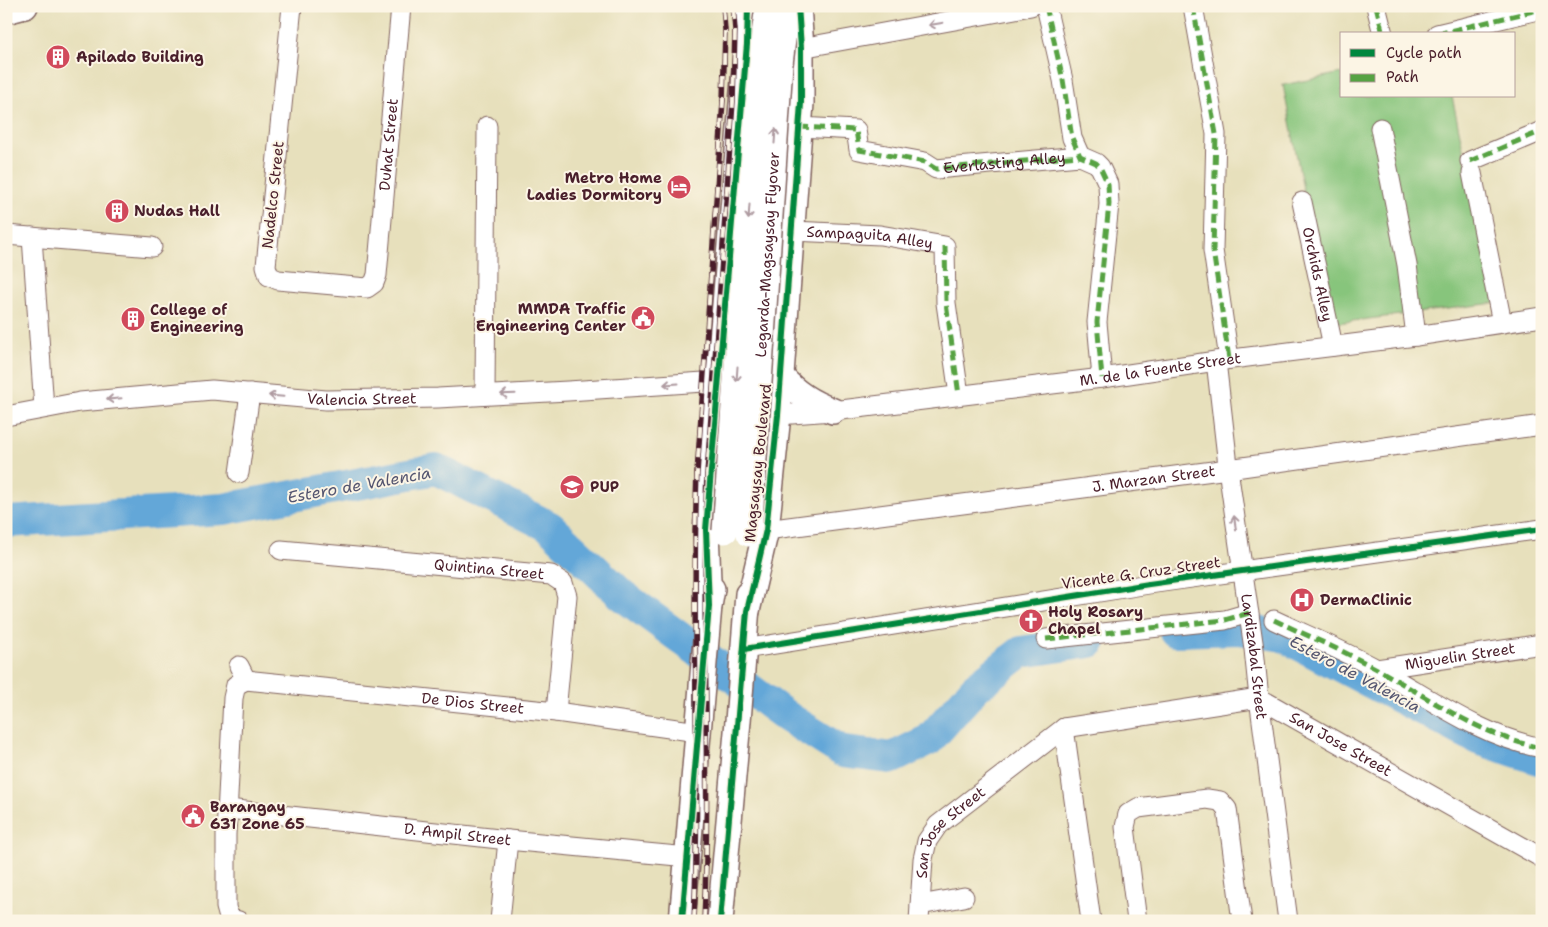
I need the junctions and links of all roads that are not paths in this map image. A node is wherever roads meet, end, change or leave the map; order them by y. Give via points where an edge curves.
1 (25, 6) edge
2 (292, 6) edge
3 (401, 6) edge
4 (748, 6) edge
5 (768, 6) edge
6 (787, 6) edge
7 (798, 6) edge
8 (1031, 6) edge
9 (1046, 6) edge
10 (1193, 6) edge
11 (1376, 6) edge
12 (1000, 9) edge
13 (1542, 9) edge
14 (6, 11) edge
15 (1382, 32) edge
16 (1445, 32) edge
17 (802, 48) junction
18 (742, 96) junction
19 (800, 115) junction
20 (487, 126) dead end
21 (1380, 128) dead end
22 (1542, 131) edge
23 (1080, 156) junction
24 (1302, 202) dead end
25 (792, 231) junction
26 (6, 235) edge
27 (32, 237) junction
28 (152, 247) dead end
29 (374, 283) joint
30 (1542, 316) edge
31 (1502, 323) junction
32 (1416, 336) junction
33 (1333, 346) junction
34 (1222, 360) junction
35 (780, 375) junction
36 (1102, 378) junction
37 (719, 381) junction
38 (250, 393) junction
39 (484, 394) junction
40 (959, 395) junction
41 (44, 408) junction
42 (833, 411) junction
43 (778, 415) junction
44 (6, 416) edge
45 (1542, 425) edge
46 (1228, 470) junction
47 (239, 473) dead end
48 (1542, 529) edge
49 (747, 532) junction
50 (282, 550) dead end
51 (1242, 571) junction
52 (709, 606) junction
53 (1249, 616) junction
54 (1274, 620) dead end
55 (1046, 639) dead end
56 (1542, 644) edge
57 (744, 654) junction
58 (1377, 669) junction
59 (1259, 698) junction
60 (556, 712) junction
61 (1064, 728) junction
62 (698, 732) junction
63 (1542, 748) edge
64 (228, 809) junction
65 (508, 840) junction
66 (688, 857) junction
67 (1542, 858) edge
68 (964, 896) dead end
69 (919, 913) edge
70 (239, 921) edge
71 (500, 921) edge
72 (682, 921) edge
73 (720, 921) edge
74 (1091, 921) edge
75 (1137, 921) edge
76 (1242, 921) edge
77 (1288, 921) edge

1 - 14 main road
2 - 29 street, Nadelco Street via 266,266 269,276 278,280 368,288
3 - 29 street, Duhat Street
4 - 18 main road, Magsaysay Boulevard
5 -> 49 main road, Legarda-Magsaysay Flyover, bridge via 754,145
49 -> 6 main road, Legarda-Magsaysay Flyover, bridge via 780,64
7 - 17 main road, Magsaysay Boulevard
8 - 12 street
9 - 23 street via 1072,138
10 - 34 street, Lardizabal Street via 1216,134 1213,250
11 - 15 street
12 -> 17 street
13 - 16 street
17 - 19 main road, Magsaysay Boulevard
18 - 19 main road via 754,80 762,76 780,78 790,83 796,92
18 - 37 main road, Magsaysay Boulevard
19 - 23 street, Everlasting Alley via 856,130 859,150 925,162 936,169
19 - 25 main road, Magsaysay Boulevard
20 - 39 street
21 - 32 street via 1407,265
22 - 31 street via 1471,167
23 - 36 street via 1096,163 1108,184 1109,204 1097,322
24 - 33 street, Orchids Alley
25 - 35 main road, Magsaysay Boulevard
25 - 40 street, Sampaguita Alley via 880,235 945,246 946,303
26 - 27 street
27 - 28 street
27 - 41 street
30 - 31 street, M. de la Fuente Street
31 - 32 street, M. de la Fuente Street
32 - 33 street, M. de la Fuente Street
33 - 34 street, M. de la Fuente Street
34 - 36 street, M. de la Fuente Street
34 - 46 street, Lardizabal Street
35 - 42 main road via 803,398
35 - 43 main road, Magsaysay Boulevard
36 - 40 street, M. de la Fuente Street
37 -> 39 street, Valencia Street
37 - 52 main road, Magsaysay Boulevard via 706,530
39 -> 38 street, Valencia Street via 326,400
38 -> 41 street, Valencia Street via 212,390
38 - 47 street
40 - 42 street, M. de la Fuente Street
41 - 44 street, Valencia Street
42 - 43 street, M. de la Fuente Street
43 - 49 main road, Magsaysay Boulevard
45 - 46 street, J. Marzan Street
46 - 49 street, J. Marzan Street
51 -> 46 street, Lardizabal Street
48 - 51 street, Vicente G. Cruz Street
49 - 52 main road, Magsaysay Boulevard
49 - 57 main road, Magsaysay Boulevard
50 - 60 street, Quintina Street via 552,575 563,583 567,596
51 - 53 street, Lardizabal Street
51 - 57 street, Vicente G. Cruz Street
52 - 62 main road, Magsaysay Boulevard
53 - 55 street
53 - 59 street, Lardizabal Street
54 - 58 street
56 - 58 street, Miguelin Street
57 - 73 main road, Magsaysay Boulevard
58 - 63 street via 1473,725 1508,740
59 - 61 street, San Jose Street
59 - 67 street, San Jose Street
59 - 77 street, Lardizabal Street
60 - 62 street, De Dios Street
60 - 64 street, De Dios Street via 242,673 232,698
61 - 69 street, San Jose Street via 938,825 927,841
61 - 74 street
62 - 66 main road, Magsaysay Boulevard
64 - 65 street, D. Ampil Street
64 - 70 street via 226,907 229,918
65 - 66 street, D. Ampil Street
65 - 71 street
66 - 72 main road, Magsaysay Boulevard
68 - 69 street
75 - 76 street via 1125,827 1128,814 1138,808 1207,799 1220,801 1226,809

